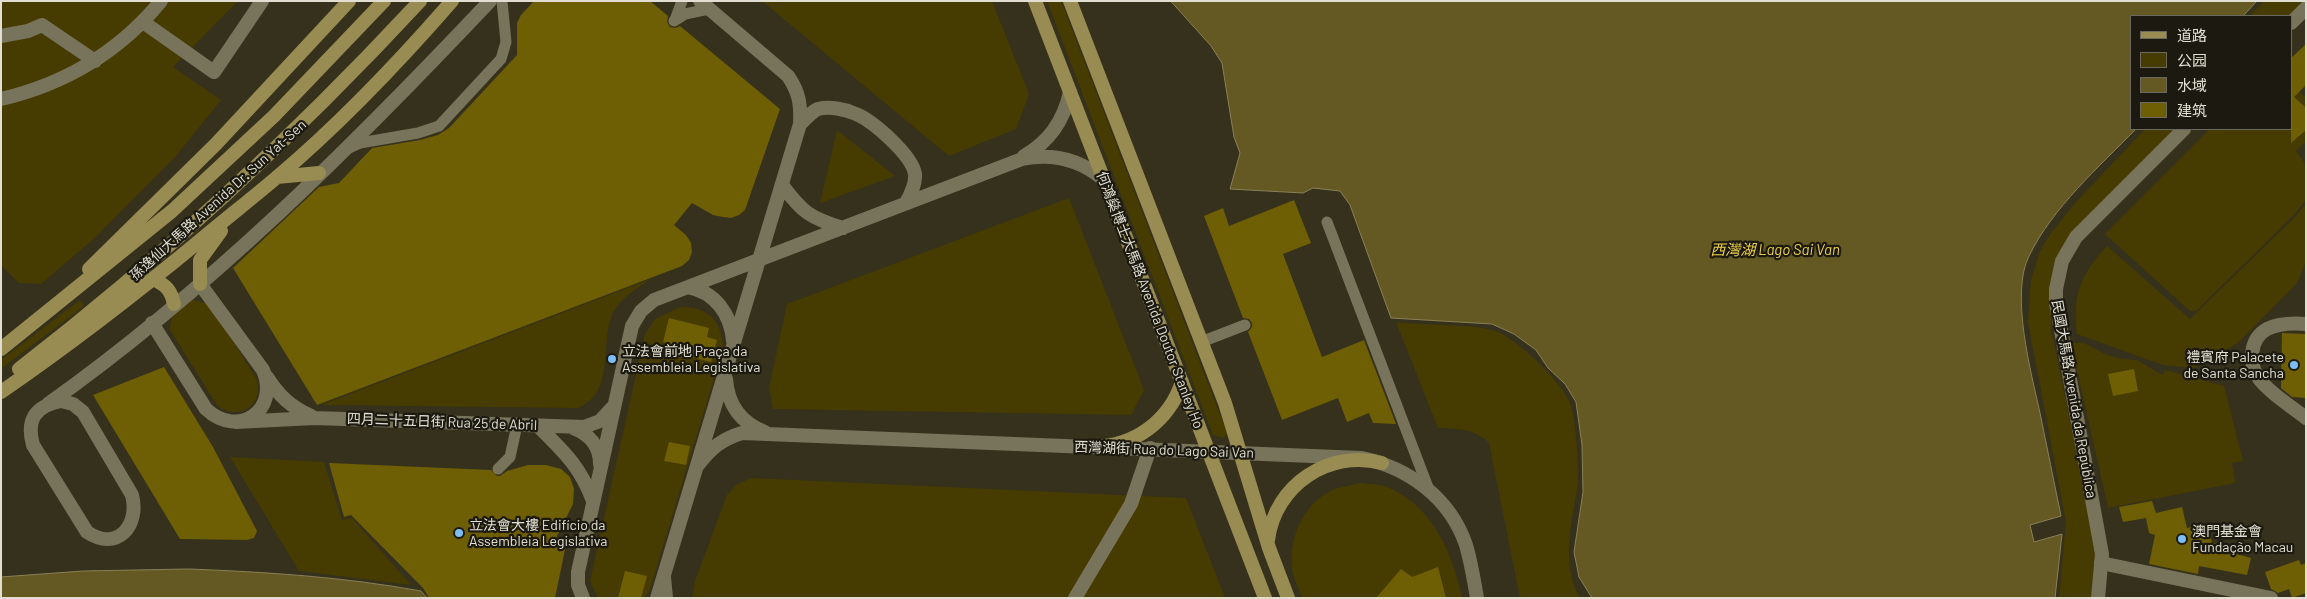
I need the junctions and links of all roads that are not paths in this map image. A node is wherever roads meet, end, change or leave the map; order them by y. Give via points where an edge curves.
1 (160, 1) edge
2 (262, 1) edge
3 (349, 1) edge
4 (384, 1) edge
5 (420, 1) edge
6 (452, 1) edge
7 (490, 1) edge
8 (502, 1) edge
9 (682, 1) edge
10 (1035, 1) edge
11 (1070, 1) edge
12 (704, 5) edge
13 (2306, 8) edge
14 (143, 22) junction
15 (2292, 22) edge
16 (1, 36) edge
17 (95, 61) junction
18 (1070, 92) junction
19 (1, 99) edge
20 (800, 124) junction
21 (2183, 130) edge
22 (342, 152) junction
23 (1015, 161) junction
24 (319, 173) junction
25 (277, 177) junction
26 (1103, 178) junction
27 (782, 184) junction
28 (906, 203) junction
29 (242, 206) junction
30 (1327, 222) dead end
31 (843, 228) junction
32 (760, 259) junction
33 (153, 279) junction
34 (200, 284) junction
35 (688, 287) junction
36 (174, 304) junction
37 (152, 323) junction
38 (2306, 324) edge
39 (1245, 325) dead end
40 (20, 336) junction
41 (1201, 342) junction
42 (733, 348) junction
43 (1, 349) edge
44 (729, 362) junction
45 (263, 370) junction
46 (85, 378) junction
47 (1182, 382) junction
48 (1, 383) edge
49 (1, 392) edge
50 (616, 396) junction
51 (48, 404) junction
52 (83, 412) junction
53 (314, 418) junction
54 (2306, 418) edge
55 (236, 422) junction
56 (517, 425) junction
57 (538, 426) junction
58 (570, 427) junction
59 (771, 435) junction
60 (1094, 447) junction
61 (1150, 448) junction
62 (1209, 451) junction
63 (1240, 452) junction
64 (698, 464) junction
65 (1382, 464) junction
66 (498, 469) dead end
67 (600, 472) junction
68 (1429, 490) junction
69 (593, 502) junction
70 (1268, 543) junction
71 (2101, 563) junction
72 (664, 578) junction
73 (583, 598) edge
74 (657, 598) edge
75 (666, 598) edge
76 (1075, 598) edge
77 (1265, 598) edge
78 (1288, 598) edge
79 (1477, 598) edge
80 (2098, 598) edge
81 (2271, 598) edge

1 - 14 street
2 - 14 street via 214,72
3 - 40 main road via 216,144
4 - 40 main road, 孫逸仙大馬路 Avenida Dr. Sun Yat-Sen via 274,116 172,211
5 - 48 main road, 孫逸仙大馬路 Avenida Dr. Sun Yat-Sen via 295,132 232,190 112,295
6 - 25 main road via 350,109
7 - 22 street
8 - 22 lane via 506,42 501,59 439,126 360,143
9 - 12 lane via 674,21
10 - 18 main road, 何鴻燊博士大馬路 Avenida Doutor Stanley Ho
11 - 41 main road
12 - 20 street via 788,76 798,91
13 - 15 street
14 - 17 street
16 - 17 street via 42,25
17 - 19 street via 45,86
18 - 23 street via 1052,133 1036,149
18 - 26 main road, 何鴻燊博士大馬路 Avenida Doutor Stanley Ho
20 - 27 street
20 - 28 street via 816,109 836,108 857,114 902,150 912,164 915,175 913,189
21 - 71 street, 民國大馬路 Avenida da República via 2076,237 2058,275 2056,303 2102,554
22 - 24 street
23 - 26 street via 1036,156 1058,157 1079,163
23 - 28 street
24 - 25 main road
24 - 34 street
25 - 29 main road
26 - 47 main road, 何鴻燊博士大馬路 Avenida Doutor Stanley Ho
27 - 31 street via 797,206 817,220
27 - 32 street
28 - 31 street
29 - 33 main road
29 - 34 main road via 200,260
30 - 68 lane
31 - 32 street
32 - 35 street
32 - 42 street
33 - 36 main road via 170,290
33 - 49 main road
34 - 36 street
34 - 45 street, 四月二十五日街 Rua 25 de Abril
35 - 42 street via 714,298 725,312 732,330
35 - 50 street via 654,300 641,311 632,326
36 - 37 street
37 - 46 street
37 - 55 street, 四月二十五日街 Rua 25 de Abril via 206,409 224,422
38 - 54 street via 2291,322 2268,329 2255,342 2251,353 2259,379
39 - 41 lane
40 - 43 main road, 孫逸仙大馬路 Avenida Dr. Sun Yat-Sen
41 - 63 main road
42 - 44 street
44 - 59 street, 西灣湖街 Rua do Lago Sai Van via 726,381 729,399 740,417 753,428
44 - 64 street
45 - 53 street, 四月二十五日街 Rua 25 de Abril via 278,394 294,409
45 - 55 street via 268,387 264,404 252,416
46 - 51 street
46 - 52 street via 78,399
47 - 60 main road via 1176,399 1151,428 1124,442
47 - 62 main road, 何鴻燊博士大馬路 Avenida Doutor Stanley Ho
50 - 58 street, 四月二十五日街 Rua 25 de Abril via 613,407 596,424
50 - 67 street
51 - 52 street via 61,401 73,404
51 - 52 street via 32,421 30,434 33,445 87,532 98,540 112,539 124,533 133,522 136,508 132,495
53 - 55 street, 四月二十五日街 Rua 25 de Abril
53 - 56 street, 四月二十五日街 Rua 25 de Abril
56 - 57 street, 四月二十五日街 Rua 25 de Abril
56 - 66 lane via 510,457
57 - 58 street, 四月二十五日街 Rua 25 de Abril
57 - 69 street via 584,477
58 - 67 street via 581,431 596,446
59 - 60 street, 西灣湖街 Rua do Lago Sai Van
59 - 64 street, 西灣湖街 Rua do Lago Sai Van via 742,433 724,439
60 - 61 street, 西灣湖街 Rua do Lago Sai Van
61 - 62 street, 西灣湖街 Rua do Lago Sai Van
61 - 76 street via 1132,504
62 - 63 street, 西灣湖街 Rua do Lago Sai Van
62 - 77 main road, 何鴻燊博士大馬路 Avenida Doutor Stanley Ho
63 - 65 street, 西灣湖街 Rua do Lago Sai Van via 1351,457
63 - 70 main road
64 - 72 street
65 - 68 street, 西灣湖街 Rua do Lago Sai Van via 1402,472
65 - 70 main road via 1346,460 1306,476 1281,502 1272,522
67 - 69 street
68 - 79 street, 西灣湖街 Rua do Lago Sai Van via 1461,533
69 - 73 street via 578,572
70 - 78 main road
71 - 80 street, 民國大馬路 Avenida da República
71 - 81 street
72 - 74 street
72 - 75 street

